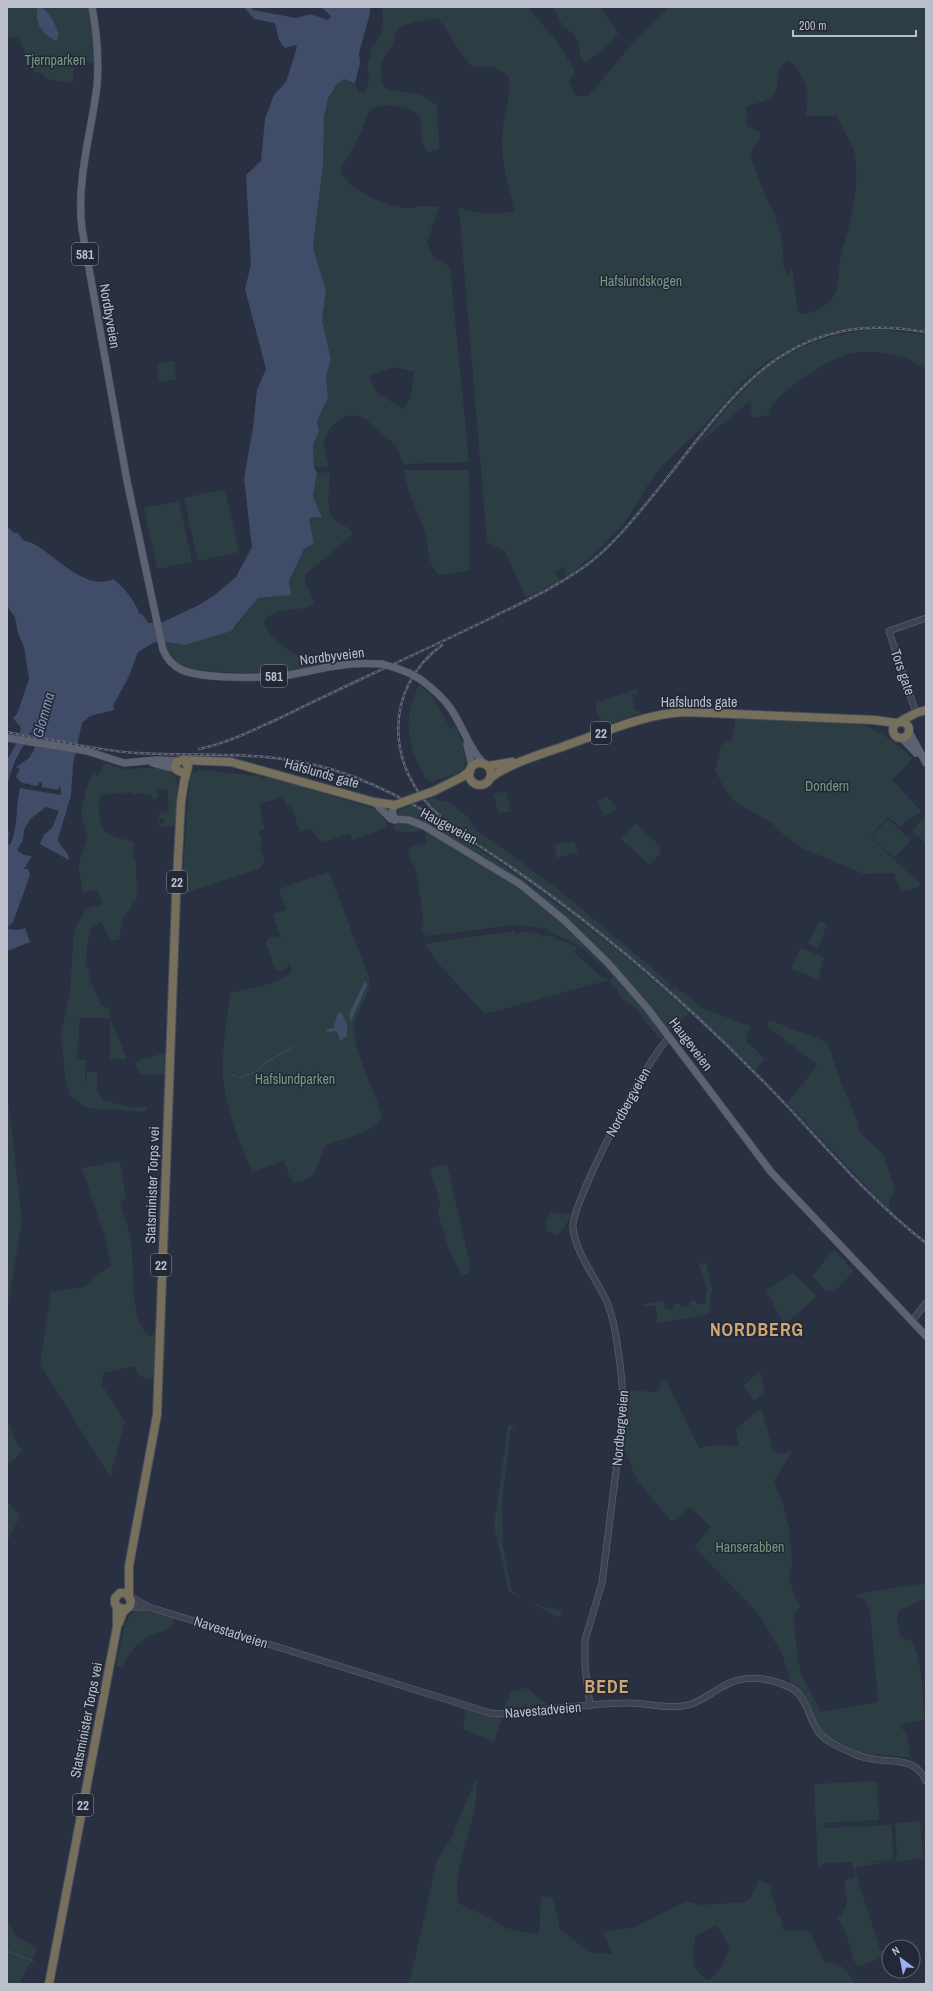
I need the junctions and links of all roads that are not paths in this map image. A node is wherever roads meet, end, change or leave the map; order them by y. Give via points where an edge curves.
1 (92, 7) edge
2 (926, 618) edge
3 (926, 711) edge
4 (916, 713) junction
5 (864, 720) junction
6 (899, 722) junction
7 (909, 730) junction
8 (893, 733) junction
9 (466, 736) junction
10 (9, 738) edge
11 (902, 738) junction
12 (540, 754) junction
13 (181, 760) junction
14 (145, 761) junction
15 (925, 762) edge
16 (486, 764) junction
17 (242, 765) junction
18 (471, 769) junction
19 (177, 770) junction
20 (187, 770) junction
21 (490, 778) junction
22 (474, 782) junction
23 (434, 791) junction
24 (181, 802) junction
25 (374, 802) junction
26 (395, 805) junction
27 (395, 820) junction
28 (670, 1037) junction
29 (926, 1303) edge
30 (912, 1321) junction
31 (926, 1336) edge
32 (129, 1566) junction
33 (120, 1593) junction
34 (130, 1596) junction
35 (117, 1606) junction
36 (149, 1607) junction
37 (127, 1608) junction
38 (117, 1627) junction
39 (590, 1706) junction
40 (926, 1781) edge
41 (49, 1983) edge

1 - 9 main road, Nordbyveien / 581, bridge via 96,37 97,85 82,175 80,219 127,481 161,642 167,657 182,670 257,678 353,664 382,664 420,679 445,701
2 - 4 street, Tors gate via 889,631
3 - 4 highway
3 - 7 highway via 915,719
4 - 6 highway
5 - 6 highway, Hafslunds gate / 22
5 - 8 highway, Hafslunds gate via 880,724
5 - 12 highway, Hafslunds gate / 22 via 685,712 663,714 644,718
6 - 7 highway via 908,724
6 - 8 highway via 893,727
7 - 11 highway
7 - 15 main road
8 - 11 highway
9 - 16 main road, Nordbyveien / 581
9 - 18 main road, Nordbyveien / 581
10 - 14 main road via 87,751 124,763
11 - 15 main road
12 - 16 highway, Hafslunds gate / 22
12 - 21 highway, Hafslunds gate / 22 via 508,767
13 - 14 main road
13 - 17 highway, Hafslunds gate / 22 via 225,761
13 - 19 highway, 22 via 175,766
13 - 20 highway via 188,763
14 - 19 main road
16 - 18 highway, 22 via 477,763
16 - 21 highway via 491,771
17 - 20 highway, Hafslunds gate / 22 via 199,764
17 - 25 highway, Hafslunds gate / 22
18 - 22 highway via 470,777
18 - 23 highway, 22 via 462,777
19 - 20 highway, 22
19 - 24 highway, Statsminister Torps vei / 22
20 - 24 highway, Statsminister Torps vei / 22
21 - 22 highway, 22 via 482,784
22 - 23 highway, 22 via 460,783
23 - 26 highway, 22, bridge
24 - 32 highway, Statsminister Torps vei / 22 via 157,1414
25 - 26 highway, Hafslunds gate / 22
25 - 27 main road via 389,818
26 - 27 main road via 392,812
27 - 28 main road, Haugeveien via 414,821 435,831 506,874 532,894 564,920 618,972
28 - 30 main road, Haugeveien via 771,1172
28 - 39 street, Nordbergveien via 648,1066 616,1122 573,1222 578,1245 609,1307 618,1341 624,1390 602,1583 586,1640 585,1667
29 - 30 street
30 - 31 main road, Haugeveien
32 - 33 highway, Statsminister Torps vei / 22
32 - 34 highway, Statsminister Torps vei / 22
33 - 34 highway
33 - 35 highway, 22 via 115,1598
34 - 36 street, Navestadveien
34 - 37 highway, 22
35 - 37 highway
35 - 38 highway, Statsminister Torps vei / 22
36 - 37 street, Navestadveien
36 - 39 street, Navestadveien via 490,1713
37 - 38 highway, Statsminister Torps vei / 22
38 - 41 highway, Statsminister Torps vei / 22
39 - 40 street, Navestadveien via 633,1703 685,1706 696,1703 735,1680 770,1680 796,1692 820,1733 833,1743 867,1759 912,1764 919,1769

